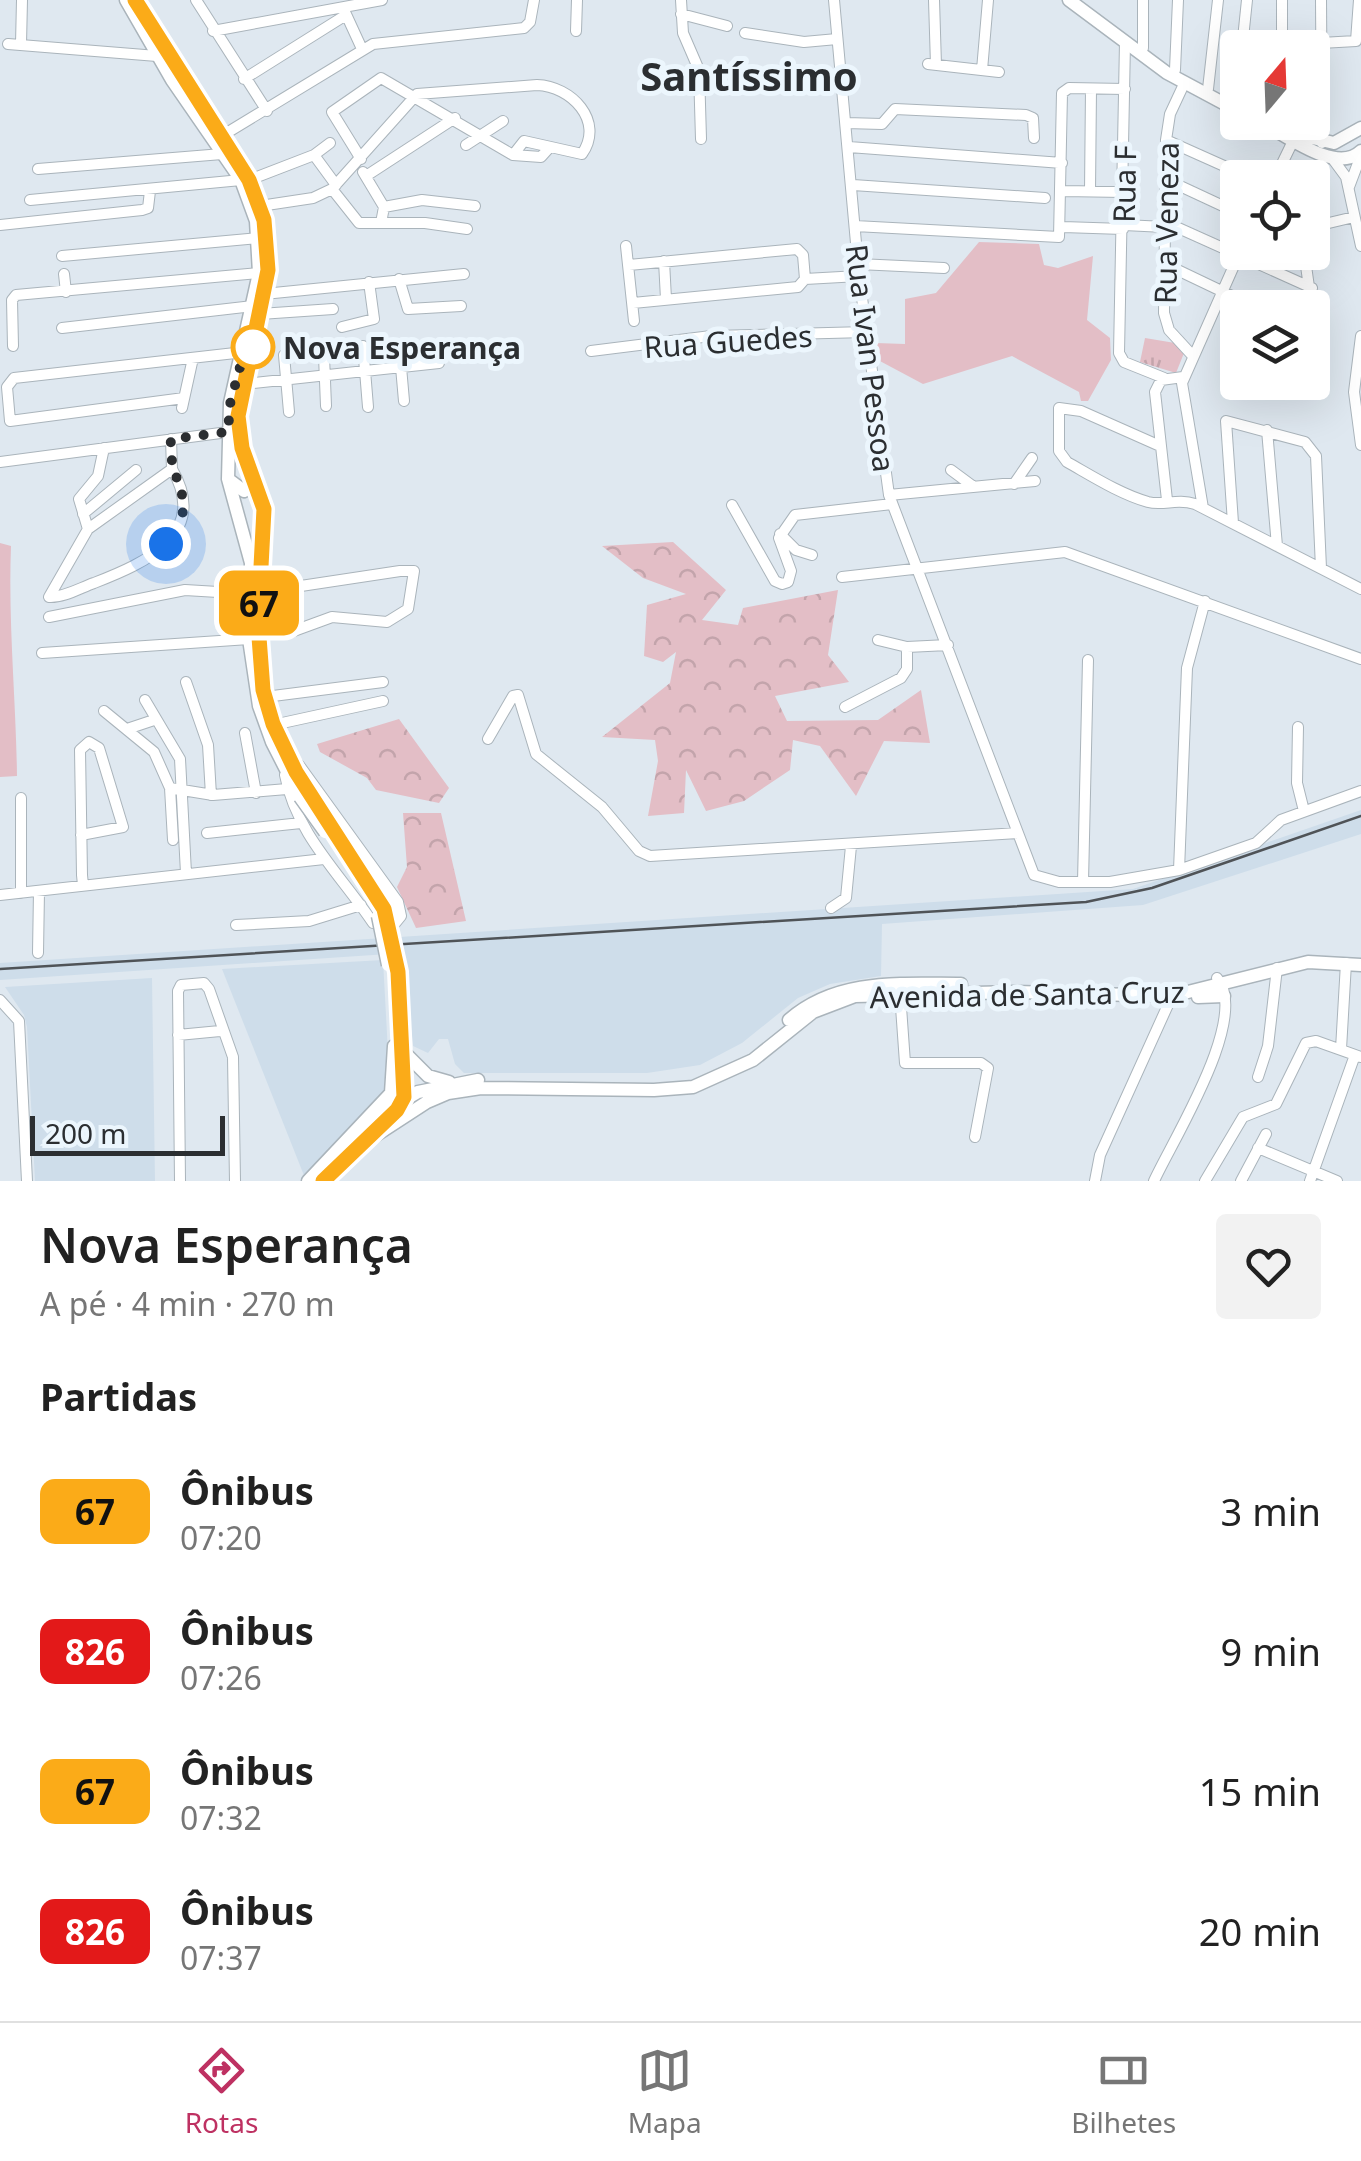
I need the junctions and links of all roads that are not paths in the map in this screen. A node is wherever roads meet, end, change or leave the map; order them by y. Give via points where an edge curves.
1 (124, 0) edge
2 (135, 0) edge
3 (196, 0) edge
4 (382, 0) edge
5 (534, 0) edge
6 (577, 0) edge
7 (681, 0) edge
8 (934, 0) edge
9 (988, 0) edge
10 (1069, 0) edge
11 (1082, 0) edge
12 (1144, 0) edge
13 (1178, 0) edge
14 (1218, 0) edge
15 (1248, 0) edge
16 (1282, 0) edge
17 (1321, 0) edge
18 (1359, 0) edge
19 (835, 1) edge
20 (22, 3) edge
21 (345, 11) junction
22 (681, 14) junction
23 (728, 26) dead end
24 (1244, 30) edge
25 (1282, 30) edge
26 (1321, 30) edge
27 (213, 31) junction
28 (576, 31) dead end
29 (745, 32) dead end
30 (838, 38) junction
31 (1330, 43) edge
32 (8, 44) dead end
33 (21, 44) junction
34 (1132, 48) junction
35 (362, 49) junction
36 (156, 56) junction
37 (982, 70) junction
38 (1175, 70) junction
39 (999, 72) dead end
40 (244, 79) junction
41 (1184, 84) junction
42 (1125, 88) junction
43 (1092, 89) junction
44 (1208, 89) junction
45 (415, 95) junction
46 (1220, 96) edge
47 (1220, 99) edge
48 (266, 111) junction
49 (455, 118) junction
50 (503, 120) dead end
51 (846, 123) junction
52 (1359, 134) edge
53 (482, 135) junction
54 (220, 137) junction
55 (701, 138) dead end
56 (1034, 138) dead end
57 (1166, 140) junction
58 (1296, 140) edge
59 (1321, 140) edge
60 (1328, 140) edge
61 (1328, 143) junction
62 (330, 144) dead end
63 (466, 145) dead end
64 (849, 147) junction
65 (1361, 153) edge
66 (222, 154) junction
67 (314, 155) junction
68 (1332, 158) junction
69 (358, 162) junction
70 (1062, 164) junction
71 (1220, 164) edge
72 (38, 168) dead end
73 (366, 176) junction
74 (1164, 179) junction
75 (245, 180) junction
76 (853, 184) junction
77 (334, 187) junction
78 (1349, 188) junction
79 (150, 191) junction
80 (1062, 191) junction
81 (1090, 191) junction
82 (1124, 192) junction
83 (1045, 198) dead end
84 (30, 200) dead end
85 (1220, 205) edge
86 (260, 206) junction
87 (475, 206) dead end
88 (384, 207) junction
89 (1354, 217) junction
90 (381, 223) junction
91 (1330, 223) edge
92 (1165, 224) junction
93 (0, 225) edge
94 (855, 226) junction
95 (1124, 227) junction
96 (467, 230) dead end
97 (1061, 232) junction
98 (259, 238) junction
99 (626, 246) dead end
100 (1220, 246) edge
101 (1361, 246) edge
102 (62, 256) dead end
103 (664, 261) junction
104 (629, 265) junction
105 (1167, 266) junction
106 (944, 268) dead end
107 (859, 270) junction
108 (1274, 270) edge
109 (1308, 270) edge
110 (259, 273) junction
111 (64, 274) dead end
112 (464, 274) dead end
113 (399, 279) junction
114 (369, 282) junction
115 (802, 283) junction
116 (1312, 288) joint
117 (66, 292) junction
118 (1220, 293) joint
119 (264, 294) junction
120 (666, 298) junction
121 (633, 302) junction
122 (461, 306) dead end
123 (257, 310) junction
124 (334, 310) dead end
125 (634, 321) dead end
126 (342, 327) dead end
127 (62, 328) dead end
128 (866, 332) junction
129 (1361, 336) edge
130 (13, 346) dead end
131 (364, 346) dead end
132 (592, 350) dead end
133 (244, 352) junction
134 (284, 355) dead end
135 (1192, 355) junction
136 (324, 356) dead end
137 (193, 358) junction
138 (439, 363) dead end
139 (401, 367) junction
140 (366, 372) junction
141 (324, 375) junction
142 (1183, 377) junction
143 (1164, 378) junction
144 (286, 379) junction
145 (244, 384) junction
146 (404, 401) dead end
147 (326, 406) dead end
148 (368, 407) dead end
149 (289, 412) dead end
150 (1267, 430) junction
151 (228, 432) junction
152 (171, 439) junction
153 (1361, 445) edge
154 (1160, 446) junction
155 (104, 448) junction
156 (1032, 458) dead end
157 (0, 462) edge
158 (172, 468) junction
159 (136, 470) dead end
160 (951, 470) dead end
161 (253, 474) junction
162 (228, 479) junction
163 (1034, 481) dead end
164 (1014, 484) junction
165 (974, 487) junction
166 (890, 500) junction
167 (1167, 500) junction
168 (732, 506) dead end
169 (1203, 508) junction
170 (83, 514) junction
171 (264, 520) junction
172 (237, 521) junction
173 (1233, 523) junction
174 (88, 529) junction
175 (780, 534) junction
176 (1277, 546) junction
177 (812, 555) dead end
178 (920, 567) junction
179 (1321, 568) junction
180 (842, 577) dead end
181 (1361, 589) edge
182 (250, 594) junction
183 (1204, 601) junction
184 (275, 608) junction
185 (258, 609) junction
186 (49, 617) dead end
187 (249, 639) junction
188 (878, 640) dead end
189 (948, 645) junction
190 (907, 646) junction
191 (42, 654) dead end
192 (1361, 659) edge
193 (1088, 660) dead end
194 (186, 682) dead end
195 (383, 682) dead end
196 (265, 697) junction
197 (145, 700) dead end
198 (383, 701) dead end
199 (845, 707) dead end
200 (104, 711) dead end
201 (154, 720) junction
202 (273, 725) junction
203 (1298, 727) dead end
204 (127, 730) junction
205 (244, 734) dead end
206 (488, 739) dead end
207 (286, 752) junction
208 (284, 769) junction
209 (170, 788) junction
210 (287, 790) junction
211 (1361, 791) edge
212 (185, 792) junction
213 (256, 794) junction
214 (304, 794) junction
215 (211, 795) junction
216 (21, 798) dead end
217 (1304, 812) junction
218 (301, 824) junction
219 (207, 833) dead end
220 (1018, 833) junction
221 (82, 835) junction
222 (310, 837) junction
223 (173, 840) dead end
224 (851, 846) junction
225 (324, 859) junction
226 (298, 861) junction
227 (1178, 870) junction
228 (186, 873) junction
229 (1084, 882) junction
230 (82, 885) junction
231 (38, 891) junction
232 (21, 893) junction
233 (0, 895) edge
234 (361, 905) junction
235 (831, 908) dead end
236 (236, 925) dead end
237 (38, 953) dead end
238 (1361, 956) edge
239 (1346, 963) junction
240 (1361, 964) edge
241 (1277, 968) junction
242 (1221, 986) junction
243 (900, 993) junction
244 (1176, 996) junction
245 (0, 1000) edge
246 (220, 1031) junction
247 (178, 1035) junction
248 (400, 1048) junction
249 (1340, 1049) junction
250 (1358, 1056) edge
251 (1258, 1077) dead end
252 (451, 1082) junction
253 (404, 1097) junction
254 (370, 1120) junction
255 (1266, 1134) dead end
256 (975, 1137) dead end
257 (364, 1143) junction
258 (1258, 1148) junction
259 (1312, 1177) edge
260 (331, 1178) edge
261 (27, 1181) edge
262 (180, 1181) edge
263 (235, 1181) edge
264 (308, 1181) edge
265 (1095, 1181) edge
266 (1154, 1181) edge
267 (1205, 1181) edge
268 (1241, 1181) edge
269 (1337, 1181) edge

1 - 36 main road
2 - 54 main road
3 - 27 street
4 - 21 street
5 - 35 street via 527,27 398,38
6 - 28 street
7 - 22 street
8 - 37 street via 932,64
9 - 37 street
10 - 34 main road
11 - 34 main road
12 - 34 street, Rua F
13 - 38 street
14 - 44 street
15 - 24 street
16 - 25 street
17 - 26 street
18 - 31 street via 1354,42
19 - 30 street, Rua Ivan Pessoa
20 - 33 street
21 - 27 street
21 - 35 street
21 - 40 street
22 - 23 street
22 - 55 street via 700,70
27 - 40 street
29 - 30 street via 804,42
30 - 51 street, Rua Ivan Pessoa
32 - 33 street
33 - 36 street
34 - 38 main road
34 - 41 main road
34 - 42 street, Rua F
35 - 48 street
36 - 66 main road
37 - 39 street
38 - 44 main road
40 - 48 street
41 - 47 main road
41 - 57 street, Rua Veneza
42 - 43 street
42 - 82 street, Rua F
43 - 70 street via 1068,88 1062,96
43 - 81 street
44 - 46 main road
45 - 49 street
45 - 53 street via 554,88 581,106 589,134 582,154 524,141 513,155
45 - 69 street
45 - 69 street via 377,78 332,112
48 - 54 street
49 - 53 street
49 - 73 street
50 - 53 street
51 - 56 street via 882,124 894,109 1030,116
51 - 64 street, Rua Ivan Pessoa
52 - 61 main road
53 - 63 street
54 - 75 main road
57 - 71 street
57 - 74 street, Rua Veneza
58 - 68 main road
59 - 61 main road
60 - 61 street
61 - 68 main road
62 - 67 street
64 - 70 street
64 - 76 street, Rua Ivan Pessoa
65 - 68 main road
65 - 78 street
66 - 72 street
66 - 75 main road
67 - 75 street
67 - 77 street
68 - 78 street
69 - 73 street
69 - 77 street
70 - 80 street
73 - 88 street
74 - 85 street
74 - 92 street, Rua Veneza
75 - 79 street
75 - 86 main road
75 - 98 main road
76 - 83 street
76 - 94 street, Rua Ivan Pessoa
77 - 86 street via 312,198
77 - 90 street via 355,221
78 - 89 street
79 - 84 street
79 - 93 street via 142,210
80 - 81 street
80 - 97 street
81 - 82 street
82 - 95 street, Rua F
86 - 119 main road via 268,254
87 - 88 street via 422,200
88 - 90 street
89 - 91 street
89 - 101 street
90 - 96 street
92 - 95 street
92 - 100 street
92 - 105 street, Rua Veneza
94 - 97 street
94 - 107 street, Rua Ivan Pessoa
95 - 97 street
95 - 143 street, Rua F via 1120,358
98 - 102 street
98 - 110 main road
99 - 104 street
103 - 104 street
103 - 115 street via 794,249 803,255
103 - 120 street
104 - 121 street
105 - 118 street
105 - 135 street, Rua Veneza via 1166,323
106 - 107 street
107 - 115 street
107 - 128 street, Rua Ivan Pessoa
108 - 116 street
109 - 116 street
110 - 117 street
110 - 123 main road
111 - 117 street
112 - 113 street
113 - 114 street
113 - 122 street via 408,309
114 - 119 street
114 - 126 street via 374,319
115 - 120 street
117 - 130 street via 16,295
118 - 135 street
119 - 123 main road
120 - 121 street
121 - 125 street
123 - 124 street
123 - 127 street
123 - 133 main road
123 - 145 main road
128 - 132 street, Rua Guedes via 711,336
128 - 166 street, Rua Ivan Pessoa
129 - 153 street via 1354,392
131 - 140 street
133 - 137 street
133 - 151 main road
134 - 144 street
135 - 142 street
136 - 141 street
137 - 137 street via 11,378 8,419 183,403
138 - 139 street
139 - 140 street
139 - 146 street
140 - 141 street
140 - 148 street
141 - 144 street
141 - 147 street
142 - 143 street
142 - 169 street
143 - 154 street via 1154,392
144 - 145 street
144 - 149 street
145 - 161 main road via 239,430
150 - 173 street via 1224,423
150 - 176 street
150 - 179 street via 1304,442 1316,456
151 - 152 street
151 - 162 main road
152 - 155 street
152 - 158 street
154 - 167 street
154 - 167 street via 1062,406 1060,456 1132,496
155 - 157 street
155 - 170 street via 98,476 80,494
156 - 164 street
158 - 174 street
158 - 174 street via 186,507 166,544 112,576 55,598 50,593
159 - 170 street
160 - 165 street
161 - 162 main road via 244,491
161 - 171 main road
162 - 172 main road
163 - 164 street
164 - 165 street
165 - 166 street
166 - 175 street via 802,513
166 - 178 street, Rua Ivan Pessoa
167 - 169 street
168 - 175 street via 774,581 782,584 791,571
169 - 173 street
170 - 174 street
171 - 172 main road via 250,506
171 - 185 main road
172 - 182 main road via 251,564
173 - 176 street
175 - 177 street
176 - 179 street
178 - 180 street
178 - 183 street via 1065,552
178 - 189 street, Rua Ivan Pessoa
179 - 181 street
182 - 186 street via 211,588
182 - 187 main road
183 - 192 street
183 - 227 street via 1187,668
184 - 184 street via 292,632 332,617 387,622 408,609 416,573 281,589
184 - 185 street
185 - 196 main road
187 - 191 street
187 - 208 main road via 259,706
188 - 190 street
189 - 190 street
189 - 220 street, Rua Ivan Pessoa
190 - 199 street via 901,678
193 - 229 street
194 - 215 street via 208,745
195 - 196 street
196 - 202 main road
197 - 201 street
198 - 202 street
200 - 204 street
201 - 204 street
201 - 212 street via 178,753
202 - 207 main road
203 - 217 street via 1296,772
204 - 209 street via 154,752
205 - 213 street
206 - 224 street via 518,695 536,754 602,806 638,851 656,857
207 - 214 main road
207 - 234 street via 398,902 401,916 384,928
208 - 210 street
208 - 214 main road
209 - 212 street
209 - 223 street
210 - 213 street
210 - 218 street
211 - 217 street
212 - 215 street
212 - 228 street
213 - 215 street
214 - 248 main road, bridge via 375,906
216 - 232 street
217 - 227 street via 1276,823 1266,836
218 - 219 street
218 - 222 street
220 - 224 street
220 - 229 street, Rua Ivan Pessoa via 1030,867 1046,880
221 - 221 street via 123,827 99,748 85,742
221 - 230 street
222 - 225 street
222 - 226 street
224 - 235 street via 846,898
225 - 226 street
225 - 234 street
226 - 228 street
227 - 229 street
228 - 230 street
230 - 231 street
231 - 232 street
231 - 237 street
232 - 233 street
234 - 236 street via 309,921
238 - 242 main road, Avenida de Santa Cruz via 1288,957
239 - 240 main road, Avenida de Santa Cruz
239 - 241 main road, Avenida de Santa Cruz
239 - 249 street
241 - 242 main road, Avenida de Santa Cruz
241 - 251 street
242 - 244 main road, Avenida de Santa Cruz
242 - 252 main road, Avenida de Santa Cruz via 856,988 813,1002 742,1057 698,1077
242 - 266 street via 1216,1053
243 - 244 main road, Avenida de Santa Cruz
243 - 256 street via 904,1063 988,1068
243 - 257 main road, Avenida de Santa Cruz via 825,1006 752,1060 704,1084 462,1090 427,1102
244 - 265 street via 1100,1155
245 - 261 street via 19,1020
246 - 247 street
246 - 247 street via 208,989 198,983 178,991
246 - 263 street via 233,1058
247 - 262 street
248 - 252 main road via 428,1076
248 - 253 main road
248 - 254 main road via 392,1088
249 - 250 street
249 - 267 street via 1306,1043 1276,1104 1243,1117
250 - 259 street
252 - 253 main road, Avenida de Santa Cruz
253 - 254 main road
253 - 257 main road
254 - 264 main road
255 - 258 street
257 - 260 main road, Avenida de Santa Cruz
258 - 259 street
258 - 268 street
259 - 269 street

